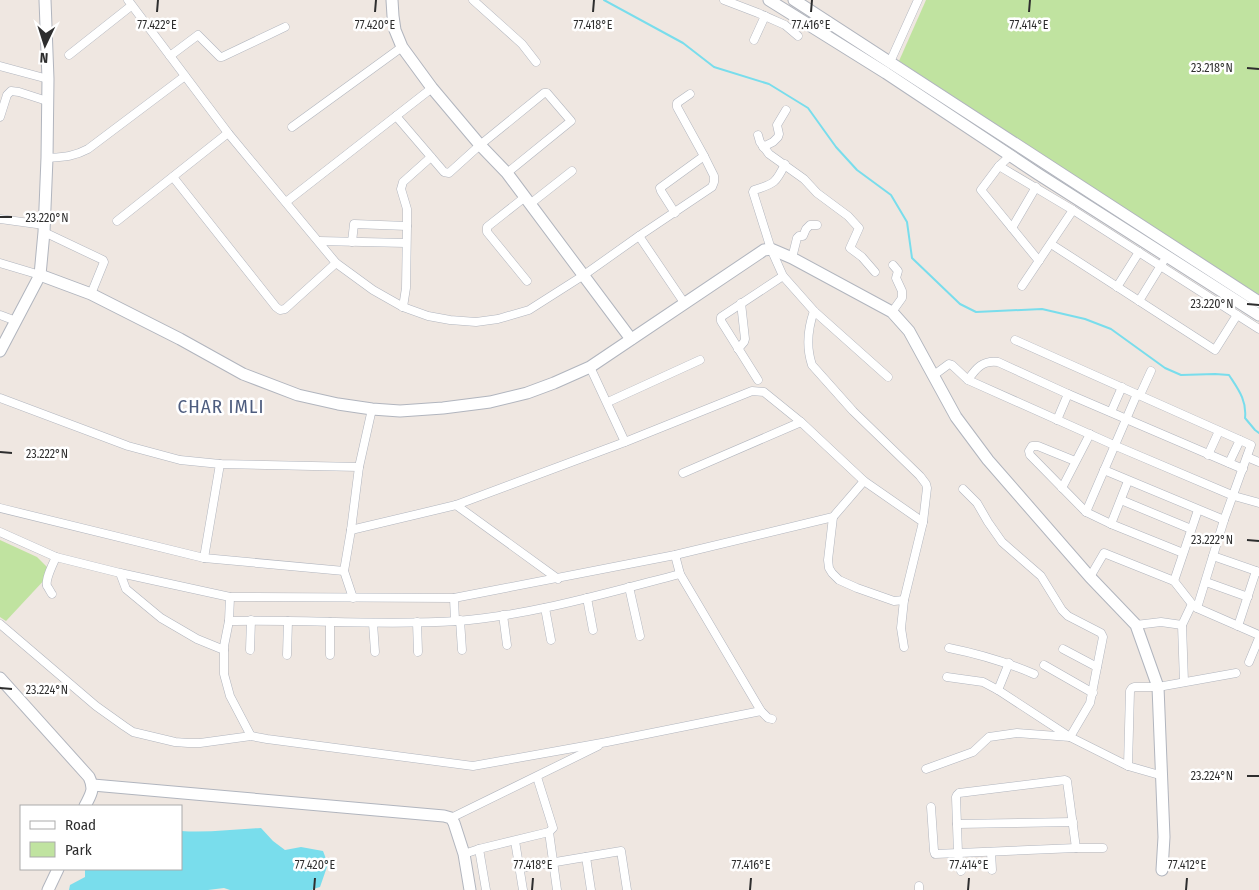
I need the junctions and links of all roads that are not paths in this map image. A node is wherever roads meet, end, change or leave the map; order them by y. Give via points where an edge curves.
1 (45, 0) edge
2 (392, 0) edge
3 (473, 0) edge
4 (724, 0) edge
5 (769, 0) edge
6 (794, 0) edge
7 (918, 0) edge
8 (130, 3) edge
9 (766, 16) junction
10 (285, 27) dead end
11 (798, 36) dead end
12 (754, 40) dead end
13 (402, 47) junction
14 (69, 55) dead end
15 (170, 56) junction
16 (536, 62) dead end
17 (890, 62) junction
18 (0, 66) edge
19 (185, 76) junction
20 (48, 79) junction
21 (432, 88) junction
22 (4, 94) edge
23 (690, 94) dead end
24 (48, 101) junction
25 (786, 110) dead end
26 (396, 116) junction
27 (0, 117) edge
28 (292, 127) dead end
29 (228, 133) junction
30 (758, 135) dead end
31 (480, 145) junction
32 (763, 147) junction
33 (1011, 155) junction
34 (704, 156) junction
35 (431, 157) junction
36 (46, 158) junction
37 (785, 164) junction
38 (999, 166) junction
39 (572, 171) dead end
40 (506, 173) junction
41 (173, 177) junction
42 (1036, 187) junction
43 (528, 201) junction
44 (286, 202) junction
45 (1073, 210) junction
46 (675, 213) junction
47 (0, 219) edge
48 (117, 221) dead end
49 (817, 225) dead end
50 (407, 226) junction
51 (44, 228) junction
52 (1012, 228) junction
53 (639, 236) junction
54 (319, 241) junction
55 (352, 242) junction
56 (406, 243) junction
57 (1051, 244) junction
58 (771, 249) junction
59 (1139, 252) junction
60 (1167, 256) junction
61 (792, 258) junction
62 (1182, 259) junction
63 (1039, 261) junction
64 (0, 263) edge
65 (336, 263) junction
66 (893, 265) dead end
67 (875, 272) dead end
68 (40, 275) junction
69 (584, 275) junction
70 (783, 276) junction
71 (527, 281) dead end
72 (1022, 286) dead end
73 (1117, 287) junction
74 (91, 294) junction
75 (1139, 301) junction
76 (1259, 302) edge
77 (685, 304) junction
78 (741, 304) junction
79 (404, 307) junction
80 (814, 311) junction
81 (892, 312) junction
82 (1237, 315) junction
83 (1259, 315) edge
84 (0, 316) edge
85 (16, 320) junction
86 (1259, 329) edge
87 (631, 339) junction
88 (1015, 340) dead end
89 (738, 349) junction
90 (0, 350) edge
91 (700, 360) dead end
92 (590, 366) junction
93 (1151, 371) dead end
94 (934, 375) junction
95 (888, 377) dead end
96 (758, 380) dead end
97 (968, 380) junction
98 (1122, 387) junction
99 (1068, 394) junction
100 (1139, 394) junction
101 (0, 398) edge
102 (608, 402) junction
103 (372, 409) junction
104 (1111, 412) junction
105 (1127, 418) junction
106 (1057, 420) junction
107 (801, 422) junction
108 (1220, 431) junction
109 (1090, 434) junction
110 (1240, 440) junction
111 (625, 442) junction
112 (1116, 446) junction
113 (1208, 455) junction
114 (1247, 457) junction
115 (1075, 461) junction
116 (1259, 462) edge
117 (1229, 463) junction
118 (220, 464) junction
119 (359, 466) junction
120 (1243, 469) junction
121 (1104, 470) junction
122 (683, 473) dead end
123 (1128, 480) junction
124 (864, 481) junction
125 (1062, 488) junction
126 (963, 489) dead end
127 (1234, 496) junction
128 (1120, 500) junction
129 (1259, 503) edge
130 (456, 506) junction
131 (0, 508) edge
132 (1198, 510) junction
133 (1086, 512) junction
134 (833, 517) junction
135 (1224, 520) junction
136 (923, 522) junction
137 (1111, 524) junction
138 (1191, 529) junction
139 (351, 530) junction
140 (0, 532) edge
141 (1183, 554) junction
142 (675, 555) junction
143 (1213, 556) junction
144 (56, 557) junction
145 (204, 558) junction
146 (1258, 571) edge
147 (344, 572) junction
148 (120, 573) junction
149 (680, 574) junction
150 (1090, 577) junction
151 (558, 579) junction
152 (1174, 581) junction
153 (1206, 582) junction
154 (629, 587) junction
155 (52, 594) dead end
156 (230, 597) junction
157 (1248, 597) junction
158 (353, 598) junction
159 (454, 598) junction
160 (587, 598) junction
161 (904, 600) junction
162 (1194, 606) junction
163 (545, 608) junction
164 (503, 615) junction
165 (251, 620) junction
166 (458, 620) junction
167 (229, 621) junction
168 (288, 621) junction
169 (330, 622) junction
170 (418, 622) junction
171 (373, 623) junction
172 (0, 624) edge
173 (1136, 625) junction
174 (1182, 625) junction
175 (1238, 626) junction
176 (593, 630) dead end
177 (640, 636) dead end
178 (1259, 637) edge
179 (551, 640) dead end
180 (507, 645) dead end
181 (904, 647) dead end
182 (950, 648) dead end
183 (1063, 649) dead end
184 (224, 650) junction
185 (250, 650) dead end
186 (462, 650) dead end
187 (375, 652) dead end
188 (418, 652) dead end
189 (287, 655) dead end
190 (330, 655) dead end
191 (1249, 662) dead end
192 (1009, 663) junction
193 (1044, 665) dead end
194 (1097, 667) junction
195 (1236, 673) dead end
196 (1034, 674) dead end
197 (947, 677) dead end
198 (0, 678) edge
199 (1184, 682) junction
200 (1158, 687) junction
201 (998, 690) junction
202 (1092, 693) junction
203 (761, 711) junction
204 (772, 719) dead end
205 (251, 736) junction
206 (1070, 737) junction
207 (607, 742) junction
208 (1128, 766) junction
209 (926, 769) dead end
210 (1162, 776) junction
211 (537, 777) junction
212 (93, 785) junction
213 (86, 805) edge
214 (931, 807) dead end
215 (451, 818) junction
216 (1073, 822) junction
217 (957, 824) junction
218 (549, 832) junction
219 (515, 841) junction
220 (1076, 848) junction
221 (1103, 848) dead end
222 (479, 849) junction
223 (991, 852) junction
224 (958, 853) junction
225 (464, 854) junction
226 (586, 857) junction
227 (553, 862) junction
228 (520, 868) junction
229 (58, 870) edge
230 (992, 870) dead end
231 (1162, 870) dead end
232 (961, 871) dead end
233 (48, 890) edge
234 (470, 890) edge
235 (486, 890) edge
236 (523, 890) edge
237 (558, 890) edge
238 (591, 890) edge
239 (627, 890) edge

1 - 20 street
2 - 13 street via 395,30
3 - 16 street via 522,44
4 - 9 street
5 - 33 street
6 - 17 street
7 - 17 street
8 - 14 street
8 - 15 street
9 - 11 street
9 - 12 street
10 - 15 street via 222,57 198,35
13 - 21 street
13 - 28 street
15 - 19 street
17 - 60 street
18 - 20 street
19 - 29 street
19 - 36 street via 88,149 69,157
20 - 24 street
21 - 26 street
21 - 31 street
22 - 24 street via 19,92
22 - 27 street
23 - 34 street via 677,102 677,107
24 - 36 street
25 - 32 street via 778,123 778,137
26 - 35 street
26 - 44 street
29 - 41 street
29 - 44 street
30 - 32 street
31 - 35 street via 449,173 444,172
31 - 40 street
31 - 40 street via 544,92 547,93 571,121
32 - 37 street
33 - 38 street
33 - 60 street
34 - 46 street via 714,176 712,187
34 - 46 street via 660,188
35 - 50 street via 401,186 407,208
36 - 51 street
37 - 58 street via 776,181 752,192
37 - 67 street via 859,228 850,248
38 - 42 street
38 - 52 street via 981,190
39 - 43 street
40 - 43 street
41 - 48 street
41 - 65 street via 276,308 285,309
42 - 45 street
42 - 52 street
43 - 69 street
43 - 71 street via 486,229
44 - 54 street
45 - 57 street
45 - 59 street
46 - 53 street
47 - 51 street
49 - 61 street via 810,225 803,236 797,238
50 - 55 street via 354,224
50 - 56 street
51 - 68 street
51 - 74 street via 103,260
52 - 63 street
53 - 69 street
53 - 77 street
54 - 55 street
54 - 65 street
55 - 56 street
56 - 79 street
57 - 63 street
57 - 73 street
58 - 61 street
58 - 70 street
58 - 77 street via 764,250
59 - 60 street
59 - 73 street
60 - 62 street
60 - 75 street
60 - 82 street
61 - 81 street
62 - 76 street
62 - 83 street
63 - 72 street
64 - 68 street
65 - 79 street via 373,290
66 - 81 street via 898,272 896,278 902,295
68 - 74 street
68 - 85 street
69 - 79 street via 529,310 498,319 476,322 450,320
69 - 87 street
70 - 78 street
70 - 80 street
73 - 75 street
74 - 103 street via 243,374 298,395
75 - 82 street via 1214,350
77 - 87 street
78 - 89 street via 745,339
78 - 89 street via 721,317
80 - 95 street
80 - 136 street via 808,342 812,365 926,484 928,493
81 - 94 street via 909,330
82 - 86 street
84 - 85 street
85 - 90 street
87 - 92 street
88 - 98 street
89 - 96 street
91 - 102 street
92 - 102 street
92 - 103 street via 527,393 490,402 443,408
93 - 100 street
94 - 97 street via 952,364
94 - 150 street via 956,417 988,460
97 - 99 street via 976,369 991,361
97 - 106 street
98 - 100 street
98 - 104 street
99 - 104 street
99 - 106 street
100 - 105 street
100 - 108 street
101 - 118 street via 128,446 180,460
102 - 111 street
103 - 119 street
104 - 105 street
105 - 112 street
105 - 113 street
106 - 109 street
107 - 111 street via 764,392 752,391
107 - 122 street
107 - 124 street
108 - 110 street
108 - 113 street
109 - 112 street
109 - 115 street
110 - 114 street via 1251,445
110 - 117 street
111 - 130 street
112 - 121 street
112 - 127 street
113 - 117 street
114 - 116 street
114 - 120 street
115 - 125 street
115 - 125 street via 1038,446 1032,446 1029,451
117 - 120 street
118 - 119 street
118 - 145 street
119 - 139 street
120 - 127 street
121 - 123 street
121 - 133 street
123 - 128 street
123 - 132 street
124 - 134 street
124 - 136 street
125 - 133 street
126 - 194 street via 977,503 1002,542 1041,576 1062,610 1101,633
127 - 129 street
127 - 135 street
128 - 137 street
128 - 138 street
130 - 139 street
130 - 151 street
131 - 145 street
132 - 135 street
132 - 138 street
133 - 137 street
134 - 142 street
134 - 161 street via 828,560 832,573 839,580 866,591 894,601
135 - 143 street
136 - 161 street
137 - 141 street
138 - 141 street
139 - 147 street
140 - 144 street
141 - 152 street
142 - 149 street
142 - 151 street
143 - 146 street
143 - 153 street
144 - 148 street
144 - 155 street via 47,584
145 - 147 street
146 - 157 street
147 - 158 street
148 - 156 street
148 - 184 street via 126,589 161,618 197,640
149 - 154 street
149 - 203 street
150 - 152 street via 1104,552
150 - 173 street
151 - 159 street
152 - 162 street
153 - 157 street
153 - 162 street
154 - 160 street
154 - 177 street
156 - 158 street
156 - 167 street
157 - 175 street
158 - 159 street
159 - 166 street
160 - 163 street
160 - 176 street
161 - 181 street via 901,628
162 - 174 street
162 - 175 street
163 - 164 street
163 - 179 street
164 - 166 street
164 - 180 street
165 - 167 street
165 - 168 street
165 - 185 street
166 - 170 street
166 - 186 street
167 - 184 street
168 - 169 street
168 - 189 street
169 - 171 street
169 - 190 street
170 - 171 street
170 - 188 street
171 - 187 street
172 - 205 street via 96,706 133,732 188,743
173 - 174 street via 1161,622
173 - 200 street
174 - 199 street
175 - 178 street
178 - 191 street
182 - 192 street
183 - 194 street
184 - 205 street via 224,674 230,696
192 - 196 street
192 - 201 street
193 - 202 street
194 - 202 street
195 - 199 street
197 - 201 street via 983,682
198 - 212 street
199 - 200 street
200 - 208 street via 1134,687 1130,691
200 - 210 street
201 - 206 street
202 - 206 street
203 - 204 street
203 - 207 street
205 - 207 street via 473,766
206 - 208 street
206 - 209 street via 1017,733 989,737 973,752
207 - 211 street
208 - 210 street
210 - 231 street
211 - 215 street
211 - 218 street via 553,828
212 - 213 street
212 - 215 street
214 - 224 street via 935,854
215 - 225 street
216 - 217 street
216 - 217 street via 1065,780 959,793 956,797
216 - 220 street
217 - 224 street
218 - 219 street
218 - 227 street
219 - 222 street
219 - 228 street
220 - 221 street
220 - 223 street
222 - 225 street
222 - 235 street
223 - 224 street
223 - 230 street
224 - 232 street
225 - 234 street
226 - 227 street
226 - 238 street
226 - 239 street via 621,851
227 - 228 street
227 - 237 street
228 - 236 street
229 - 233 street

